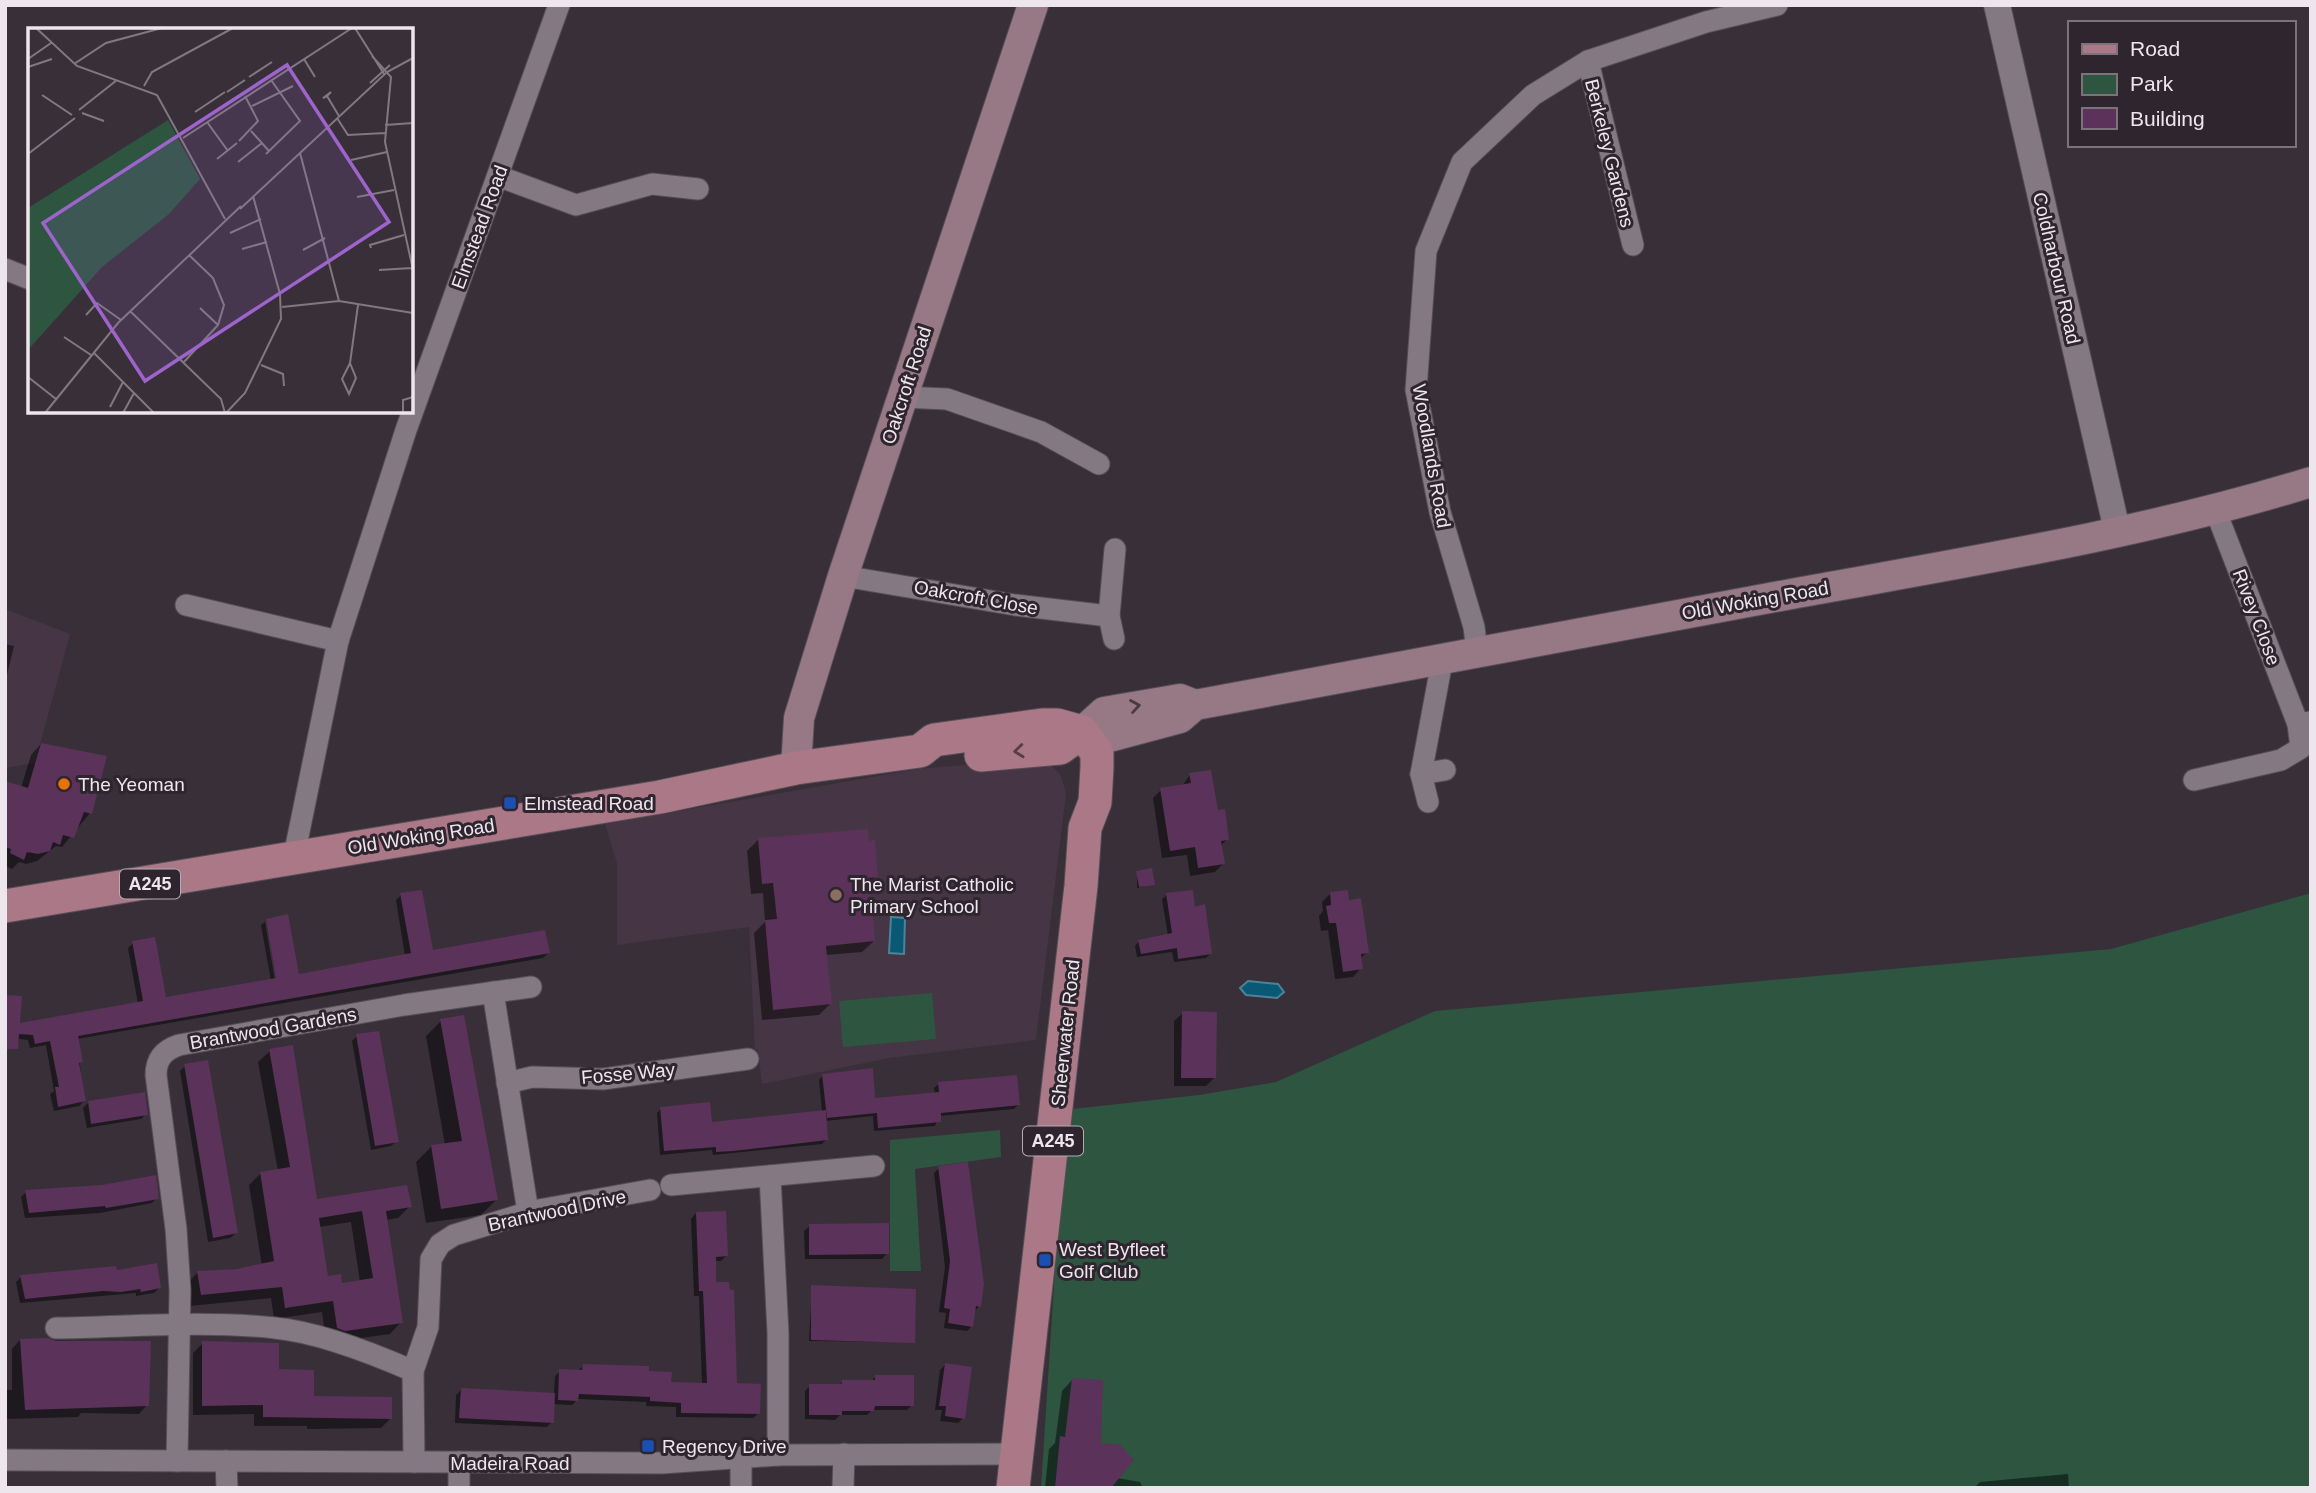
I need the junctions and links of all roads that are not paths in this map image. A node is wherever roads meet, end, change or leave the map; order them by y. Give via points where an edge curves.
1 (559, 5) edge
2 (1033, 5) edge
3 (1776, 5) edge
4 (1997, 5) edge
5 (1588, 61) junction
6 (498, 176) junction
7 (698, 189) dead end
8 (1633, 245) dead end
9 (5, 269) edge
10 (28, 278) edge
11 (901, 397) junction
12 (413, 411) edge
13 (412, 413) edge
14 (1099, 464) dead end
15 (2311, 482) edge
16 (2216, 509) junction
17 (2117, 530) junction
18 (1115, 549) dead end
19 (843, 576) junction
20 (186, 605) dead end
21 (1109, 616) junction
22 (1114, 639) dead end
23 (338, 641) junction
24 (1477, 651) junction
25 (1443, 656) junction
26 (2304, 723) edge
27 (1082, 732) junction
28 (796, 768) junction
29 (1445, 770) dead end
30 (1421, 774) junction
31 (2194, 780) dead end
32 (1428, 802) dead end
33 (294, 856) junction
34 (5, 906) edge
35 (530, 987) dead end
36 (493, 992) junction
37 (748, 1059) dead end
38 (507, 1083) junction
39 (874, 1166) dead end
40 (770, 1176) junction
41 (528, 1212) junction
42 (180, 1326) junction
43 (56, 1328) dead end
44 (413, 1371) junction
45 (844, 1454) junction
46 (1015, 1454) junction
47 (778, 1455) junction
48 (741, 1457) junction
49 (5, 1460) edge
50 (177, 1461) junction
51 (226, 1461) junction
52 (414, 1462) junction
53 (459, 1462) junction
54 (227, 1488) edge
55 (459, 1488) edge
56 (741, 1488) edge
57 (843, 1488) edge
58 (1013, 1488) edge

1 - 6 street, Elmstead Road
2 - 11 main road, Oakcroft Road
3 - 5 street, Woodlands Road via 1706,22
4 - 17 street, Coldharbour Road
5 - 8 street, Berkeley Gardens
5 - 24 street, Woodlands Road via 1533,96 1462,162 1426,251 1416,390 1440,512
6 - 7 street via 576,205 652,184
6 - 12 street, Elmstead Road
9 - 10 street
11 - 14 street via 947,399 1041,432
11 - 19 main road, Oakcroft Road
13 - 23 street, Elmstead Road
15 - 16 main road, Old Woking Road
16 - 17 main road, Old Woking Road
16 - 26 street, Rivey Close
17 - 24 main road, Old Woking Road
18 - 21 street
19 - 21 street, Oakcroft Close
19 - 28 main road, Oakcroft Road via 799,718
20 - 23 street
21 - 22 street
23 - 33 street, Elmstead Road
24 - 25 main road, Old Woking Road
25 - 27 main road, Old Woking Road via 1195,705 1180,718 1109,737
25 - 30 street
26 - 31 street, Rivey Close via 2301,748 2281,760
27 - 28 main road, Old Woking Road / A245 via 1059,747 939,760 920,751
27 - 46 main road, Sheerwater Road / A245 via 1097,753 1095,802 1085,828
28 - 33 main road, Old Woking Road / A245 via 634,801
29 - 30 street
30 - 32 street
33 - 34 main road, Old Woking Road / A245 via 235,870
35 - 36 street, Brantwood Gardens
36 - 38 street
36 - 42 street, Brantwood Gardens via 179,1045 158,1059 156,1075 176,1228
37 - 38 street, Fosse Way via 603,1079 531,1077
38 - 41 street
39 - 40 street
40 - 41 street, Brantwood Drive via 660,1188
40 - 47 street
41 - 44 street, Brantwood Drive via 454,1235 440,1244 431,1259 428,1327
42 - 43 street
42 - 44 street via 278,1328 381,1357
42 - 50 street, Brantwood Gardens
44 - 52 street, Brantwood Drive
45 - 46 street, Madeira Road
45 - 47 street, Madeira Road
45 - 57 street
46 - 58 main road, Sheerwater Road / A245
47 - 48 street, Madeira Road
48 - 53 street, Madeira Road via 662,1464
48 - 56 street
49 - 50 street, Madeira Road
50 - 51 street, Madeira Road
51 - 52 street, Madeira Road
51 - 54 street
52 - 53 street, Madeira Road
53 - 55 street

